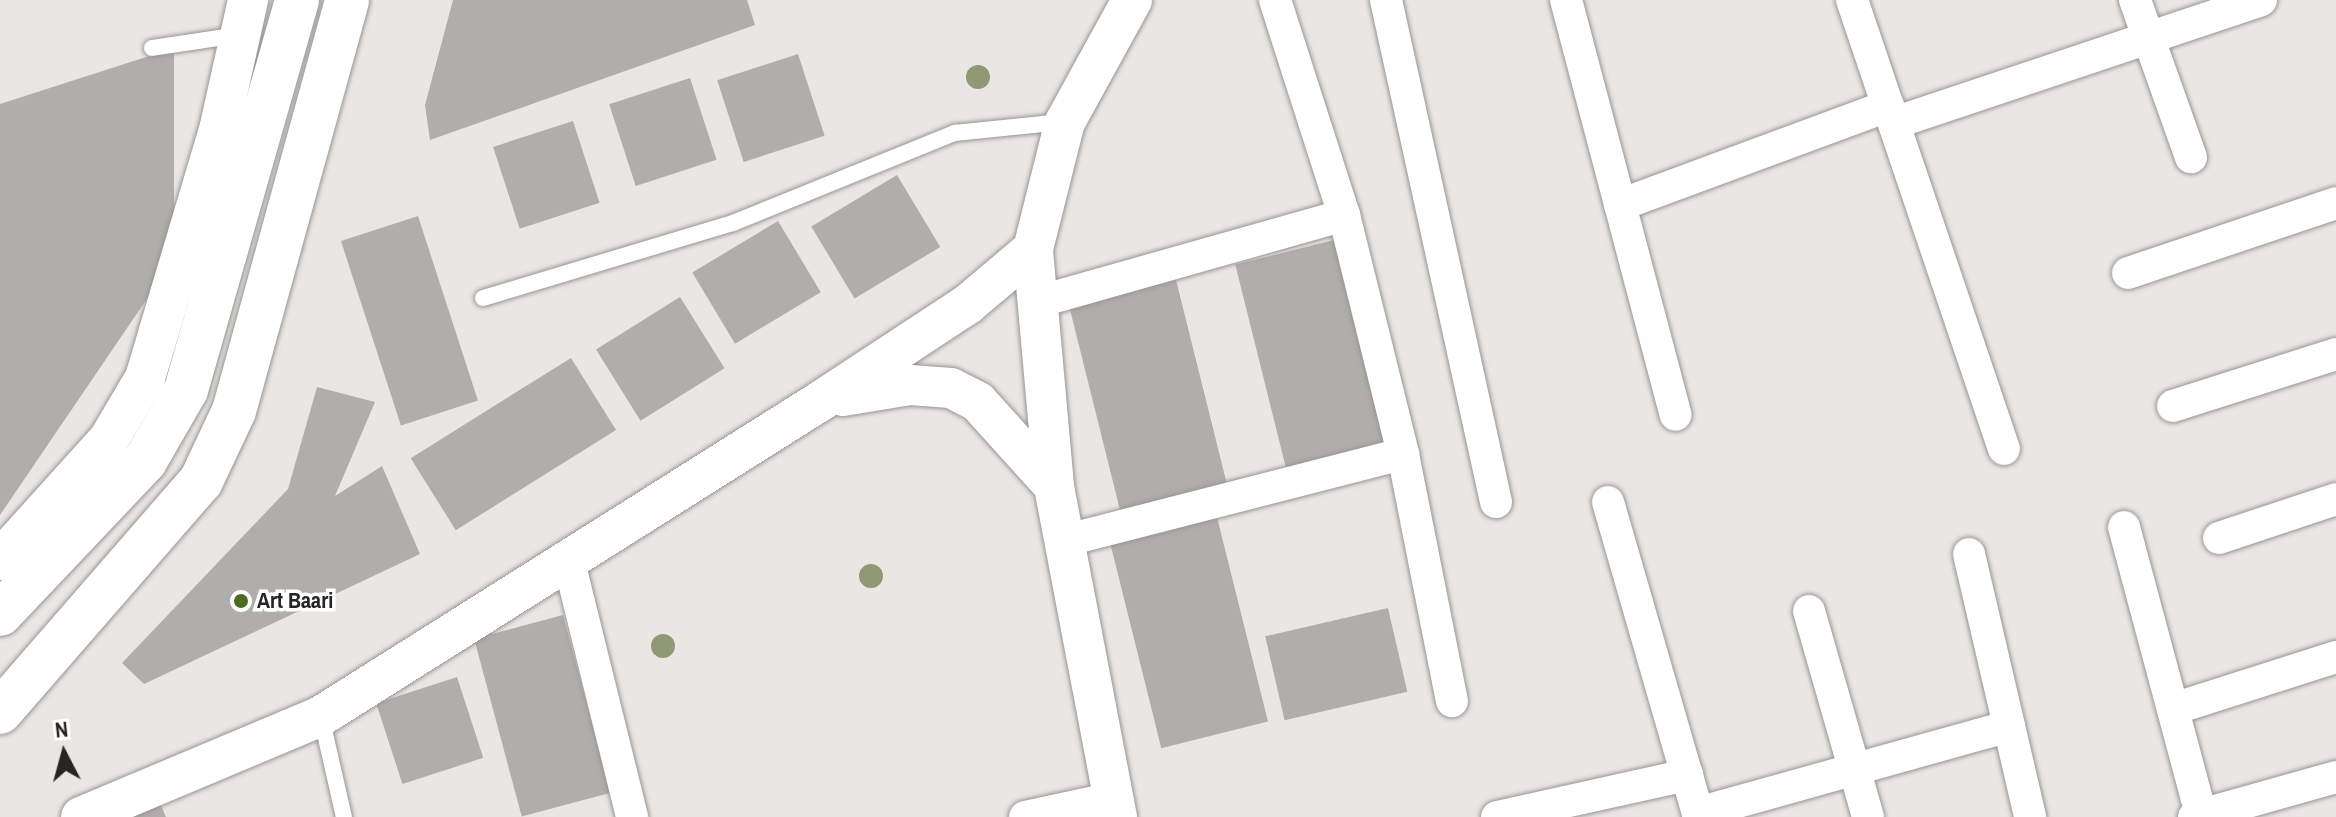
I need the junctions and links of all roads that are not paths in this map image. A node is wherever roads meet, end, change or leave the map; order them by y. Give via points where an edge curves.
1 (297, 0) edge
2 (347, 0) edge
3 (1132, 0) edge
4 (1275, 0) edge
5 (1386, 0) edge
6 (1566, 0) edge
7 (1852, 0) edge
8 (2135, 0) edge
9 (2261, 0) edge
10 (244, 18) edge
11 (2149, 38) junction
12 (152, 48) dead end
13 (1891, 114) junction
14 (1065, 122) junction
15 (2191, 157) dead end
16 (2336, 203) edge
17 (1620, 205) junction
18 (1344, 215) junction
19 (1033, 249) junction
20 (2128, 273) dead end
21 (483, 298) dead end
22 (1037, 302) junction
23 (2336, 354) edge
24 (819, 402) junction
25 (2173, 406) dead end
26 (1676, 415) dead end
27 (2004, 449) dead end
28 (1403, 454) junction
29 (1054, 486) junction
30 (2336, 499) edge
31 (1496, 502) dead end
32 (1608, 502) dead end
33 (2124, 527) dead end
34 (2219, 538) dead end
35 (1067, 540) junction
36 (1969, 554) dead end
37 (568, 558) junction
38 (0, 560) edge
39 (1809, 611) dead end
40 (0, 614) edge
41 (2336, 657) edge
42 (1452, 701) dead end
43 (2173, 709) junction
44 (0, 712) edge
45 (321, 716) junction
46 (2009, 726) junction
47 (1854, 769) junction
48 (1687, 775) junction
49 (2336, 777) edge
50 (2274, 806) edge
51 (1115, 807) edge
52 (1699, 815) edge
53 (2198, 816) edge
54 (81, 817) edge
55 (344, 817) edge
56 (632, 817) edge
57 (1025, 817) edge
58 (1497, 817) edge
59 (1868, 817) edge
60 (2030, 817) edge

1 - 40 main road via 186,390 145,461
2 - 44 main road via 234,411 201,481
3 - 14 street
4 - 18 street
5 - 31 street
6 - 17 street
7 - 13 street
8 - 11 street
9 - 11 street
10 - 12 lane
10 - 38 street via 219,130 145,378 109,439
11 - 13 street
11 - 15 street
13 - 17 street
13 - 27 street
14 - 19 street
14 - 21 lane via 955,133 733,223
16 - 20 street
17 - 26 street
18 - 22 street
18 - 28 street
19 - 22 street
19 - 24 street via 968,304
22 - 29 street
23 - 25 street
24 - 29 street via 866,389 951,388 978,402
24 - 37 street
28 - 35 street
28 - 42 street
29 - 35 street
30 - 34 street
32 - 48 street
33 - 43 street
35 - 51 street
36 - 46 street
37 - 45 street
37 - 56 street
39 - 47 street
41 - 43 street
43 - 53 street
45 - 54 street
45 - 55 lane
46 - 47 street
46 - 60 street
47 - 52 street
47 - 59 street
48 - 52 street
48 - 58 street
49 - 50 street
50 - 53 street
51 - 57 street

